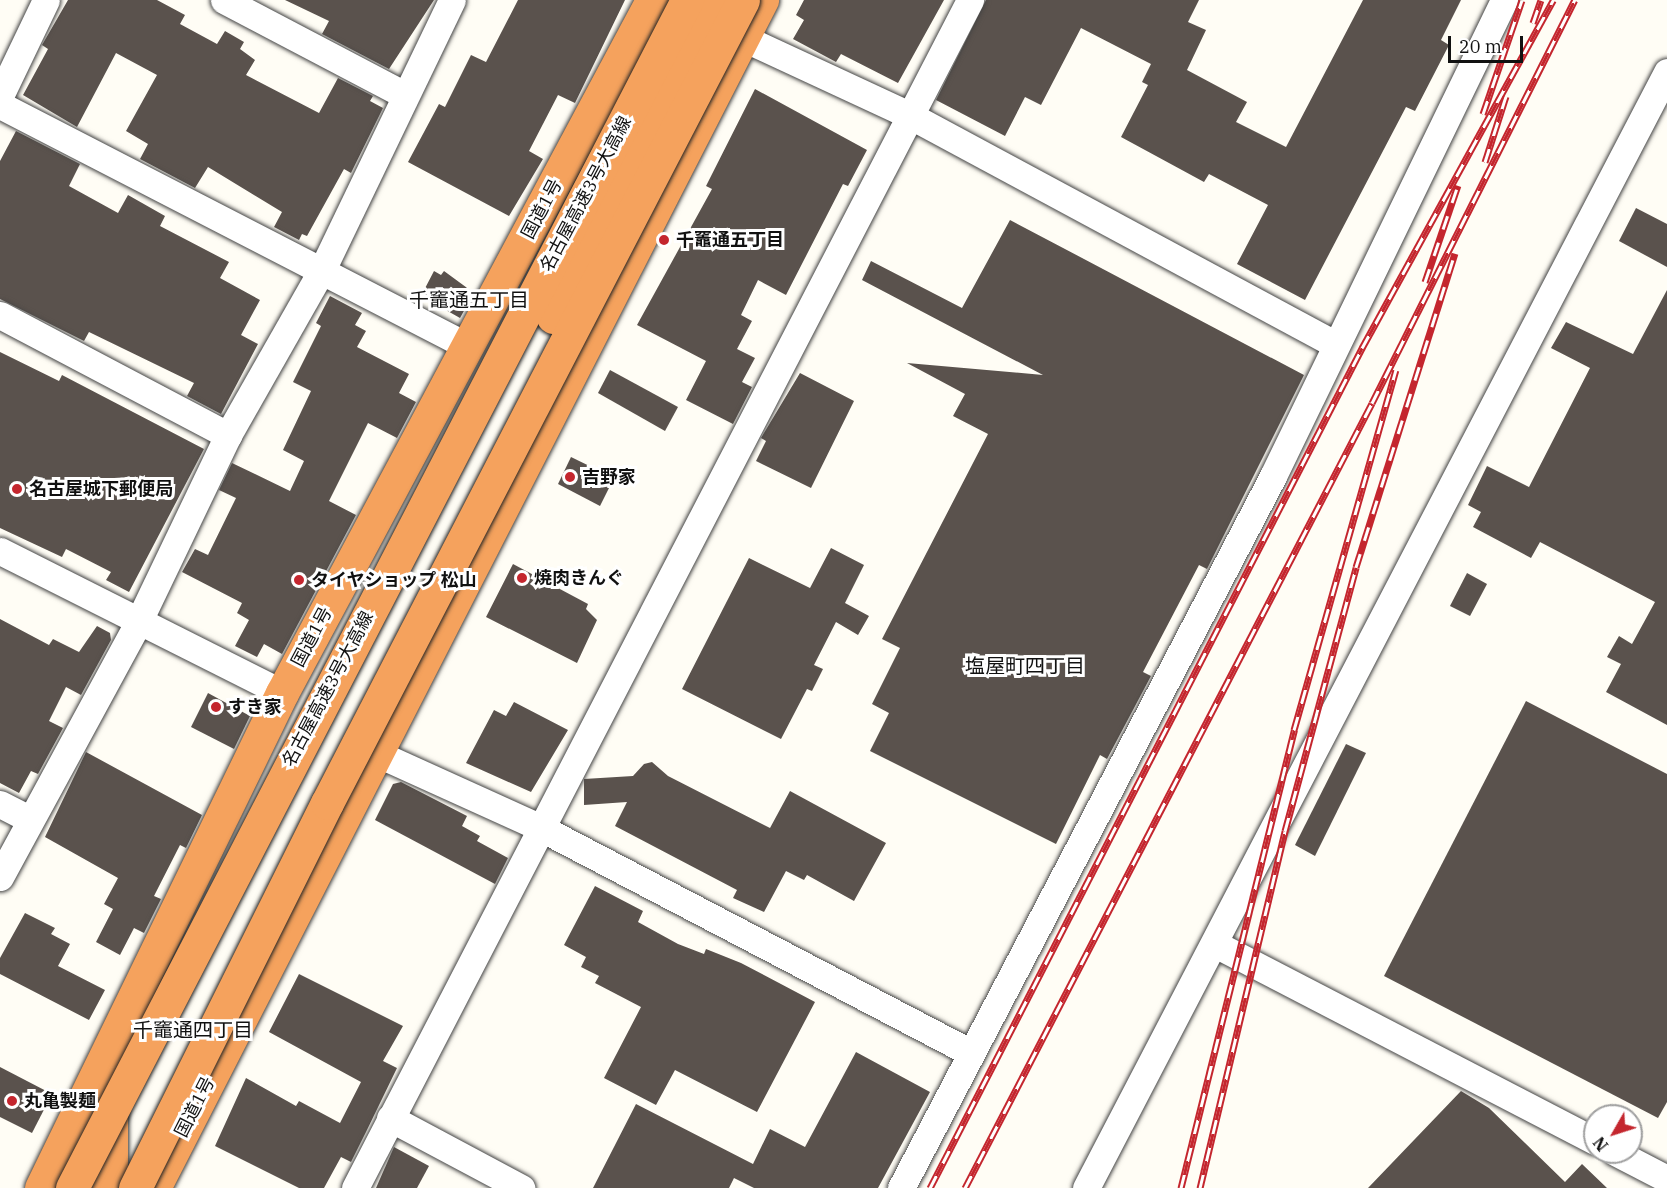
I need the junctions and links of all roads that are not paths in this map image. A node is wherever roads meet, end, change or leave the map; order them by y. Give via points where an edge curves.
1 (46, 0) edge
2 (224, 0) edge
3 (452, 0) edge
4 (652, 0) edge
5 (672, 0) edge
6 (687, 0) edge
7 (713, 0) edge
8 (743, 0) edge
9 (762, 0) edge
10 (970, 0) edge
11 (1504, 0) edge
12 (742, 39) junction
13 (1667, 72) edge
14 (403, 94) junction
15 (0, 96) edge
16 (0, 105) edge
17 (911, 116) junction
18 (323, 268) junction
19 (0, 315) edge
20 (1335, 345) junction
21 (469, 347) junction
22 (228, 435) junction
23 (0, 551) edge
24 (138, 622) junction
25 (282, 693) junction
26 (376, 753) junction
27 (327, 803) junction
28 (0, 804) edge
29 (30, 819) junction
30 (539, 827) junction
31 (0, 877) edge
32 (1215, 944) junction
33 (971, 1053) junction
34 (111, 1115) junction
35 (390, 1118) junction
36 (1583, 1135) edge
37 (1639, 1164) edge
38 (1667, 1179) edge
39 (40, 1188) edge
40 (72, 1188) edge
41 (103, 1188) edge
42 (135, 1188) edge
43 (154, 1188) edge
44 (355, 1188) edge
45 (521, 1188) edge
46 (901, 1188) edge
47 (1086, 1188) edge

1 - 15 street
2 - 14 street
3 - 14 street
4 - 21 highway, 国道1号
5 - 12 street
6 - 34 highway, 名古屋高速3号大高線, bridge via 283,774
7 - 27 highway, bridge via 487,447
8 - 27 highway, bridge
9 - 12 highway, 国道1号
10 - 17 street
11 - 20 street
12 - 17 street
12 - 26 highway, 国道1号
13 - 32 street
14 - 18 street
16 - 18 street
17 - 20 street
17 - 30 street
18 - 21 street
18 - 22 street
19 - 22 street
20 - 33 street via 1214,590
21 - 25 highway, 国道1号
22 - 24 street
23 - 24 street
24 - 25 street
24 - 29 street
25 - 39 highway, 国道1号
26 - 30 street
26 - 43 highway, 国道1号
27 - 42 highway, bridge
28 - 29 street
29 - 31 street
30 - 33 street
30 - 35 street
32 - 36 street
32 - 47 street
33 - 46 street
34 - 40 highway, 名古屋高速3号大高線, bridge
34 - 41 highway via 111,1172
35 - 44 street
35 - 45 street
37 - 38 street

